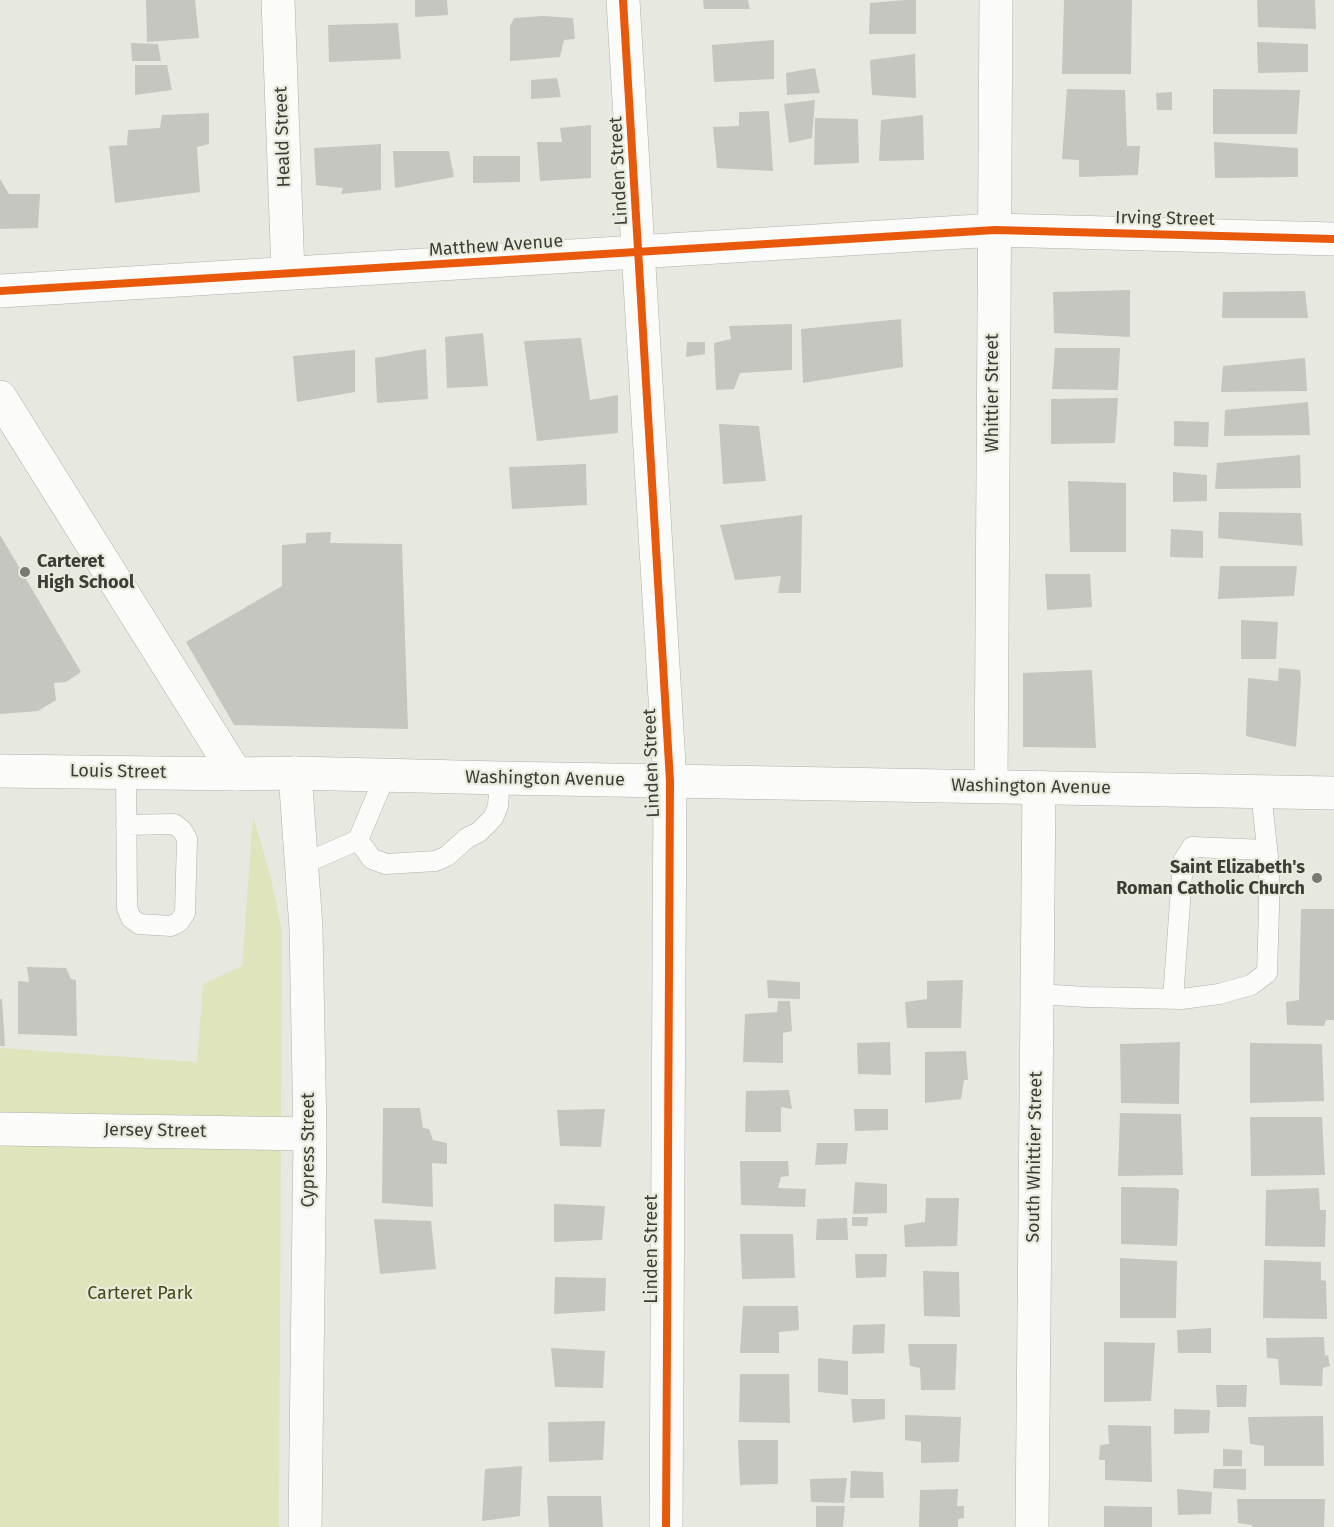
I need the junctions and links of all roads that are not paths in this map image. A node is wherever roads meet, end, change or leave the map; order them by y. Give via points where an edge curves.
1 (278, 0) edge
2 (624, 0) edge
3 (996, 0) edge
4 (994, 230) junction
5 (1334, 239) edge
6 (638, 252) junction
7 (288, 273) junction
8 (0, 291) edge
9 (0, 397) edge
10 (0, 771) edge
11 (126, 772) junction
12 (295, 773) junction
13 (236, 774) junction
14 (385, 776) junction
15 (500, 778) junction
16 (670, 781) junction
17 (991, 786) junction
18 (1040, 787) junction
19 (1261, 792) junction
20 (1334, 793) edge
21 (126, 825) junction
22 (358, 840) junction
23 (1267, 850) junction
24 (301, 865) junction
25 (1037, 994) junction
26 (1173, 999) junction
27 (0, 1129) edge
28 (310, 1134) junction
29 (305, 1527) edge
30 (666, 1527) edge
31 (1032, 1527) edge

1 - 7 street, Heald Street
2 - 6 street, Linden Street
3 - 4 street, Whittier Street
4 - 5 street, Irving Street
4 - 6 street, Matthew Avenue
4 - 17 street, Whittier Street
6 - 7 street, Matthew Avenue
6 - 16 street, Linden Street
7 - 8 street, Matthew Avenue
9 - 13 street
10 - 11 street, Louis Street
11 - 13 street, Louis Street
11 - 21 lane
12 - 13 street, Washington Avenue
12 - 14 street, Washington Avenue
12 - 24 street, Cypress Street
14 - 15 street, Washington Avenue
14 - 22 lane
15 - 16 street, Washington Avenue
15 - 22 lane via 493,818 436,861 386,864 372,859
16 - 17 street, Washington Avenue
16 - 30 street, Linden Street
17 - 18 street, Washington Avenue
18 - 19 street, Washington Avenue
18 - 25 street, South Whittier Street
19 - 20 street, Washington Avenue
19 - 23 lane
21 - 21 lane via 127,908 131,918 139,924 171,926 180,922 185,913 187,839 182,830 174,824
22 - 24 lane
23 - 26 lane via 1267,973 1251,985 1219,994
23 - 26 lane via 1192,847 1183,861
24 - 28 street, Cypress Street
25 - 26 lane
25 - 31 street, South Whittier Street
27 - 28 street, Jersey Street
28 - 29 street, Cypress Street

